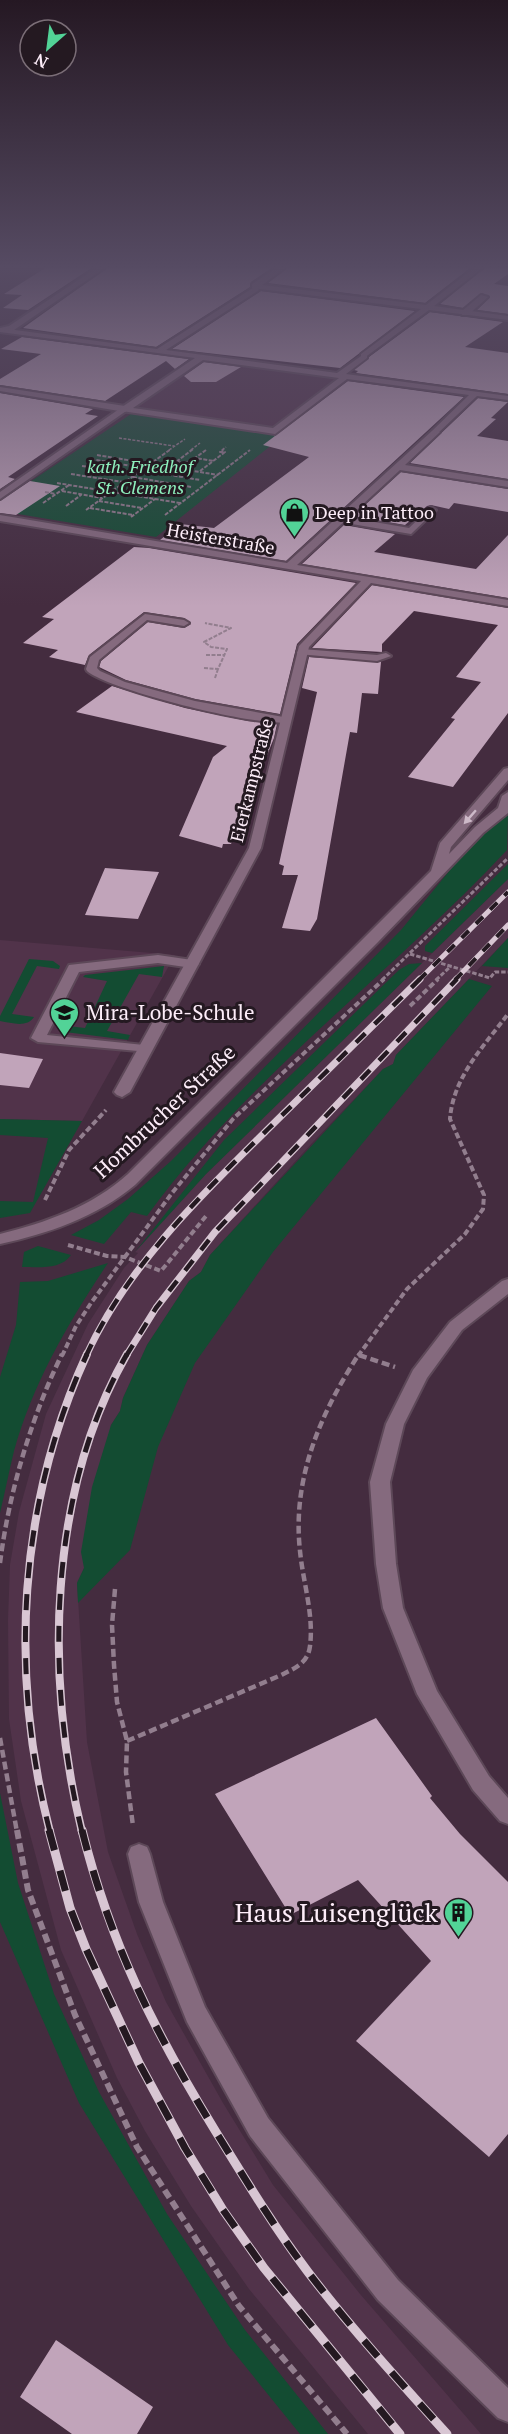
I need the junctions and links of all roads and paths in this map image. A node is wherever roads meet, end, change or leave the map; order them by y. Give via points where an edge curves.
1 (169, 379) edge
2 (340, 379) edge
3 (363, 379) edge
4 (0, 389) edge
5 (476, 393) junction
6 (508, 398) edge
7 (125, 409) junction
8 (189, 436) dead end
9 (110, 437) dead end
10 (201, 443) dead end
11 (175, 446) junction
12 (256, 446) dead end
13 (226, 447) dead end
14 (206, 450) dead end
15 (87, 454) dead end
16 (184, 456) junction
17 (197, 458) junction
18 (91, 459) dead end
19 (214, 460) junction
20 (184, 463) junction
21 (150, 464) junction
22 (81, 466) dead end
23 (397, 467) junction
24 (144, 468) junction
25 (178, 468) junction
26 (141, 470) junction
27 (200, 472) junction
28 (70, 474) dead end
29 (218, 475) junction
30 (133, 476) junction
31 (200, 480) dead end
32 (123, 483) junction
33 (508, 484) edge
34 (191, 487) dead end
35 (61, 491) junction
36 (111, 491) junction
37 (41, 492) dead end
38 (183, 494) dead end
39 (0, 496) edge
40 (103, 498) junction
41 (155, 499) junction
42 (98, 501) junction
43 (180, 503) junction
44 (89, 508) junction
45 (142, 508) junction
46 (431, 510) dead end
47 (80, 514) dead end
48 (133, 515) junction
49 (165, 515) dead end
50 (0, 518) edge
51 (340, 519) junction
52 (123, 522) dead end
53 (289, 567) junction
54 (368, 580) junction
55 (508, 603) edge
56 (184, 624) joint
57 (302, 652) junction
58 (206, 655) dead end
59 (224, 655) junction
60 (386, 656) dead end
61 (204, 668) dead end
62 (218, 669) junction
63 (215, 678) dead end
64 (285, 720) junction
65 (508, 772) edge
66 (508, 796) edge
67 (508, 858) edge
68 (435, 874) junction
69 (410, 954) junction
70 (192, 964) junction
71 (451, 966) junction
72 (508, 972) edge
73 (410, 1006) dead end
74 (508, 1014) edge
75 (144, 1049) junction
76 (122, 1092) joint
77 (206, 1216) dead end
78 (42, 1227) junction
79 (0, 1239) edge
80 (125, 1257) junction
81 (508, 1285) edge
82 (359, 1355) junction
83 (419, 1375) junction
84 (0, 1563) edge
85 (115, 1589) dead end
86 (0, 1738) edge
87 (127, 1741) junction
88 (508, 1814) edge
89 (139, 1854) joint
90 (508, 2408) edge
91 (347, 2434) edge

1 - 7 street
2 - 7 street via 275,431
3 - 5 street
4 - 7 street
5 - 6 street
5 - 23 street
7 - 39 street
8 - 11 path
9 - 11 path
10 - 16 path
11 - 21 path
12 - 29 path
13 - 19 path
14 - 17 path
15 - 21 path
16 - 17 path
16 - 20 path via 176,462
17 - 19 path
17 - 20 path
18 - 24 path
19 - 27 path
20 - 25 path
21 - 24 path
21 - 25 path
22 - 30 path
23 - 33 street
23 - 51 street
24 - 26 path
25 - 27 path
26 - 30 path
26 - 31 path
27 - 29 path
28 - 32 path
29 - 43 path
30 - 32 path
30 - 34 path
32 - 36 path
32 - 38 path
35 - 36 path via 69,485
35 - 37 path
35 - 40 path
36 - 40 path
36 - 41 path
40 - 42 path
41 - 43 path
41 - 45 path
42 - 44 path
42 - 45 path
43 - 49 path
44 - 47 path
44 - 48 path
45 - 48 path
46 - 51 street via 411,531
48 - 52 path
50 - 53 street, Heisterstraße
51 - 53 street
53 - 54 street, Heisterstraße
54 - 55 street, Heisterstraße
54 - 57 street, Eierkampstraße
56 - 59 path via 196,621 231,628 204,642 227,649
56 - 64 street via 145,617 94,659 91,669 100,678 164,697 241,716
57 - 60 street
57 - 64 street, Eierkampstraße
58 - 59 path
59 - 62 path
61 - 62 path
62 - 63 path
64 - 70 street, Eierkampstraße via 255,848
65 -> 68 street, Hombrucher Straße via 445,846
66 - 68 street, Hombrucher Straße via 504,810
67 - 69 path
68 - 78 street, Hombrucher Straße via 150,1161 116,1191
69 - 71 path
69 - 80 path via 233,1119
70 - 75 street, Eierkampstraße
70 - 75 street via 158,959 74,968 38,1038
71 - 72 path via 490,978 495,972
71 - 73 path
74 - 82 path via 455,1089 449,1106 450,1119 484,1195 483,1208 449,1249 410,1284
75 - 76 street, Eierkampstraße
76 - 78 path via 69,1150 40,1209
77 - 80 path via 161,1271
78 - 79 street, Hombrucher Straße
78 - 80 path via 55,1241 107,1256
80 - 84 path via 76,1326 54,1371 33,1424 4,1530
81 - 83 street via 456,1326
82 - 83 path
82 - 87 path via 327,1410 307,1458 299,1504 308,1655 300,1666 279,1676
83 - 88 street via 395,1424 380,1482 393,1608 428,1694 481,1783
85 - 87 path via 114,1665 117,1702
86 - 91 path via 28,1890 75,2015 137,2147 239,2306
87 - 89 path via 127,1784
89 - 90 street via 151,1902 196,2014 259,2127 388,2290

